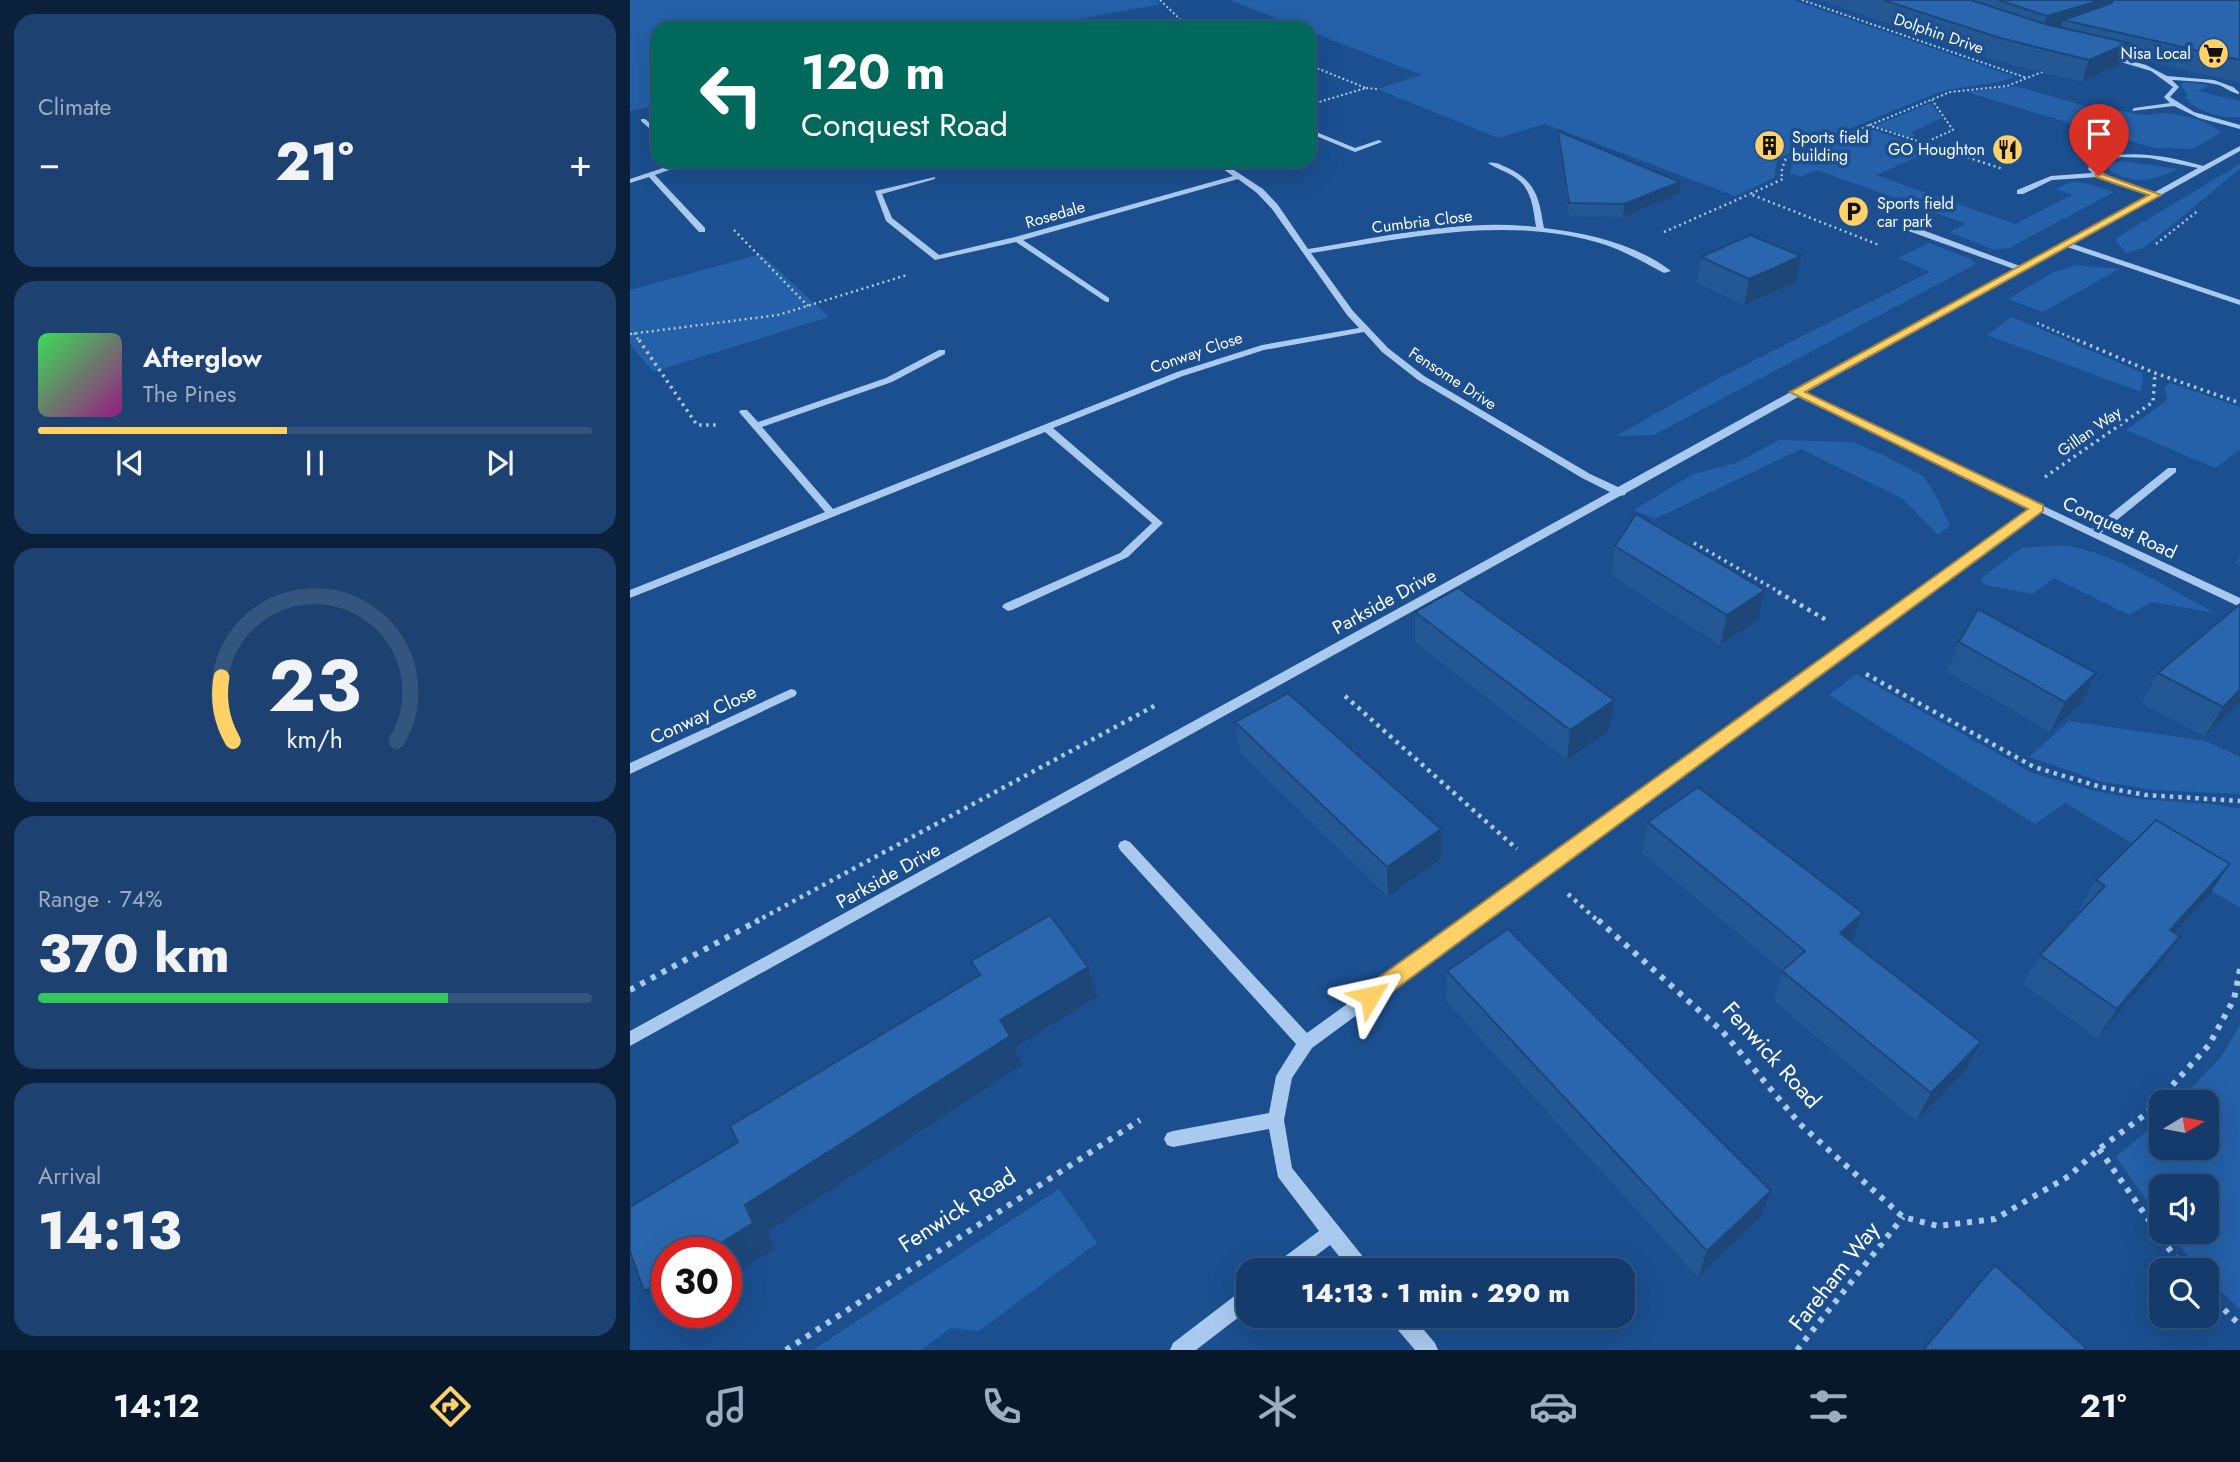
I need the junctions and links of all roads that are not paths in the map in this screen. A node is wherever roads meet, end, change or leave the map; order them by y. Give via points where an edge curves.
1 (2089, 52) edge
2 (2168, 78) junction
3 (2237, 93) dead end
4 (2174, 104) junction
5 (2134, 110) dead end
6 (643, 120) dead end
7 (651, 127) edge
8 (2240, 127) edge
9 (1316, 134) edge
10 (1379, 142) dead end
11 (2240, 148) edge
12 (1491, 163) dead end
13 (668, 168) edge
14 (1225, 168) edge
15 (2204, 168) junction
16 (650, 174) junction
17 (2099, 176) junction
18 (1238, 177) junction
19 (933, 178) dead end
20 (630, 181) edge
21 (2020, 192) dead end
22 (2156, 195) junction
23 (1906, 227) dead end
24 (1540, 228) junction
25 (702, 230) road end
26 (1017, 239) junction
27 (2065, 244) junction
28 (1308, 251) junction
29 (2021, 269) junction
30 (1667, 271) dead end
31 (1106, 300) dead end
32 (2240, 303) edge
33 (1363, 330) junction
34 (942, 352) dead end
35 (1796, 392) junction
36 (744, 412) dead end
37 (755, 426) junction
38 (1045, 427) junction
39 (2172, 470) dead end
40 (1621, 492) junction
41 (2038, 508) junction
42 (831, 513) junction
43 (1158, 523) joint
44 (2092, 534) junction
45 (630, 594) edge
46 (2240, 603) edge
47 (1008, 607) dead end
48 (792, 693) dead end
49 (630, 769) edge
50 (1125, 846) dead end
51 (630, 1039) edge
52 (1306, 1043) junction
53 (1276, 1120) junction
54 (1173, 1139) dead end
55 (1330, 1234) junction
56 (1299, 1258) edge
57 (1351, 1258) edge
58 (1236, 1307) edge
59 (1409, 1328) edge
60 (1180, 1350) edge
61 (1428, 1350) edge

1 - 2 street
2 - 3 street via 2219,84
2 - 4 street via 2176,87 2168,97
4 - 5 street
4 - 8 street
6 - 7 street
9 - 10 street via 1355,150
11 - 15 street, Parkside Drive
12 - 24 street via 1519,175 1532,188
13 - 16 street
14 - 18 street, Fensome Drive
15 - 17 street via 2127,154 2094,160 2091,169
15 - 22 street, Parkside Drive
16 - 20 street
16 - 25 street
17 - 21 street via 2051,178
17 - 22 street
18 - 26 street, Rosedale
18 - 28 street, Fensome Drive via 1260,191
19 - 26 street, Rosedale via 878,193 889,219 938,258
22 - 27 street, Parkside Drive
23 - 29 street
24 - 28 street, Cumbria Close via 1455,230
24 - 30 street, Cumbria Close via 1606,242
26 - 31 street
27 - 29 street, Parkside Drive
27 - 32 street
28 - 33 street, Fensome Drive
29 - 35 street, Parkside Drive
33 - 38 street, Conway Close via 1262,348
33 - 40 street, Fensome Drive via 1421,377 1586,476
34 - 37 street via 889,380
35 - 40 street, Parkside Drive
35 - 41 street, Conquest Road
36 - 37 street
37 - 42 street
38 - 42 street, Conway Close
38 - 43 street
39 - 44 street
40 - 51 street, Parkside Drive
41 - 44 street, Conquest Road
41 - 52 street
42 - 45 street, Conway Close
43 - 47 street via 1124,555
44 - 46 street, Conquest Road
48 - 49 street, Conway Close
50 - 52 street
52 - 53 street via 1284,1076
53 - 54 street
53 - 55 street via 1284,1171
55 - 56 street
55 - 57 street
58 - 60 street
59 - 61 street

